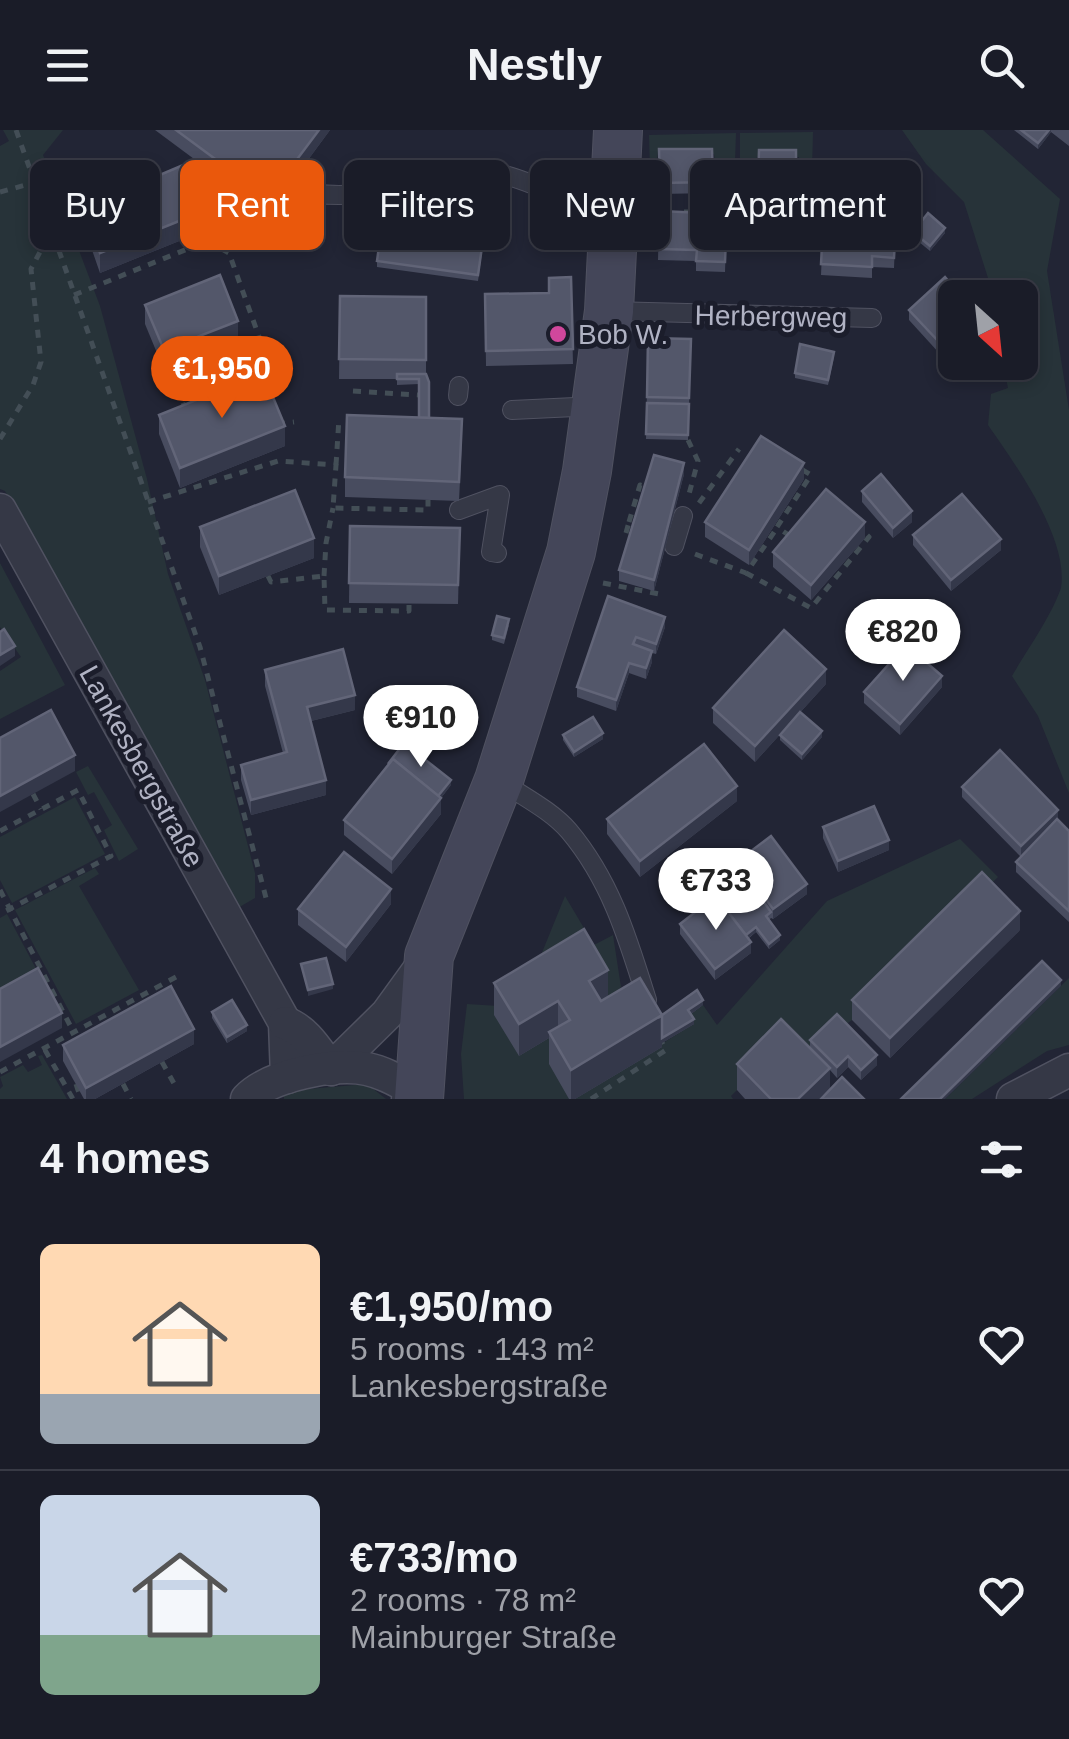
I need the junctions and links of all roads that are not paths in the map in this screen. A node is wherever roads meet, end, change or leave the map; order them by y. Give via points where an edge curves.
1 (618, 130) edge
2 (617, 160) edge
3 (530, 182) edge
4 (324, 194) edge
5 (612, 250) edge
6 (609, 311) junction
7 (872, 318) dead end
8 (596, 406) junction
9 (512, 410) dead end
10 (0, 510) edge
11 (459, 510) edge
12 (497, 553) dead end
13 (499, 780) junction
14 (429, 956) junction
15 (652, 1020) edge
16 (284, 1023) junction
17 (331, 1069) junction
18 (1069, 1070) edge
19 (287, 1077) junction
20 (415, 1097) edge
21 (247, 1099) edge
22 (1014, 1099) edge

1 - 2 main road
3 - 4 lane via 479,170 423,177 382,191
5 - 6 main road
6 - 7 lane, Herbergweg
6 - 8 main road
8 - 9 lane
8 - 13 main road via 572,552
10 - 16 street, Lankesbergstraße
11 - 12 lane via 500,495 491,552
13 - 14 main road
13 - 15 lane via 568,830 598,873 622,919
14 - 17 street via 387,1014
14 - 20 main road
16 - 17 street, Lankesbergstraße via 310,1041
16 - 19 street, Lankesbergstraße
17 - 19 street
17 - 20 street via 384,1074
18 - 22 street
19 - 21 street

